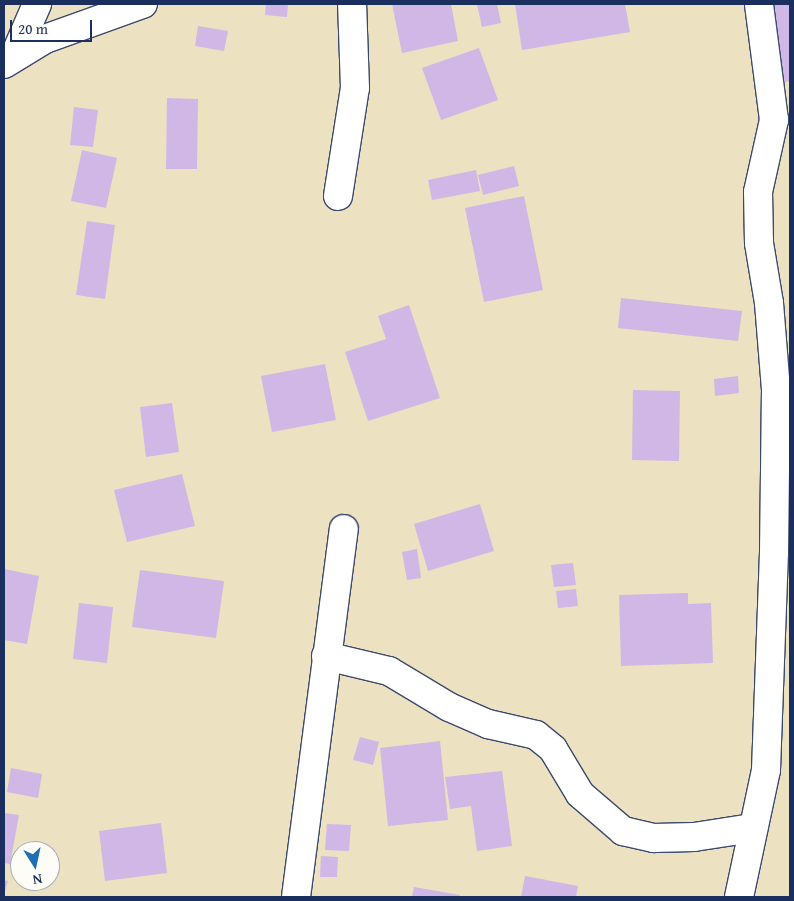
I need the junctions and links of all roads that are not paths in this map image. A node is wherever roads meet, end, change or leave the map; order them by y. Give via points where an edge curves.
1 (37, 4) edge
2 (143, 4) edge
3 (352, 4) edge
4 (759, 4) edge
5 (9, 60) edge
6 (338, 196) dead end
7 (344, 529) dead end
8 (326, 656) junction
9 (753, 828) junction
10 (296, 897) edge
11 (739, 897) edge

1 - 5 street
2 - 5 street via 44,39
3 - 6 street via 355,88
4 - 9 street via 774,120 758,192 759,243 769,303 776,390 766,770
7 - 8 street
8 - 9 street via 389,671 488,724 536,735 553,749 580,794 623,832 654,838 694,837
8 - 10 street
9 - 11 street

